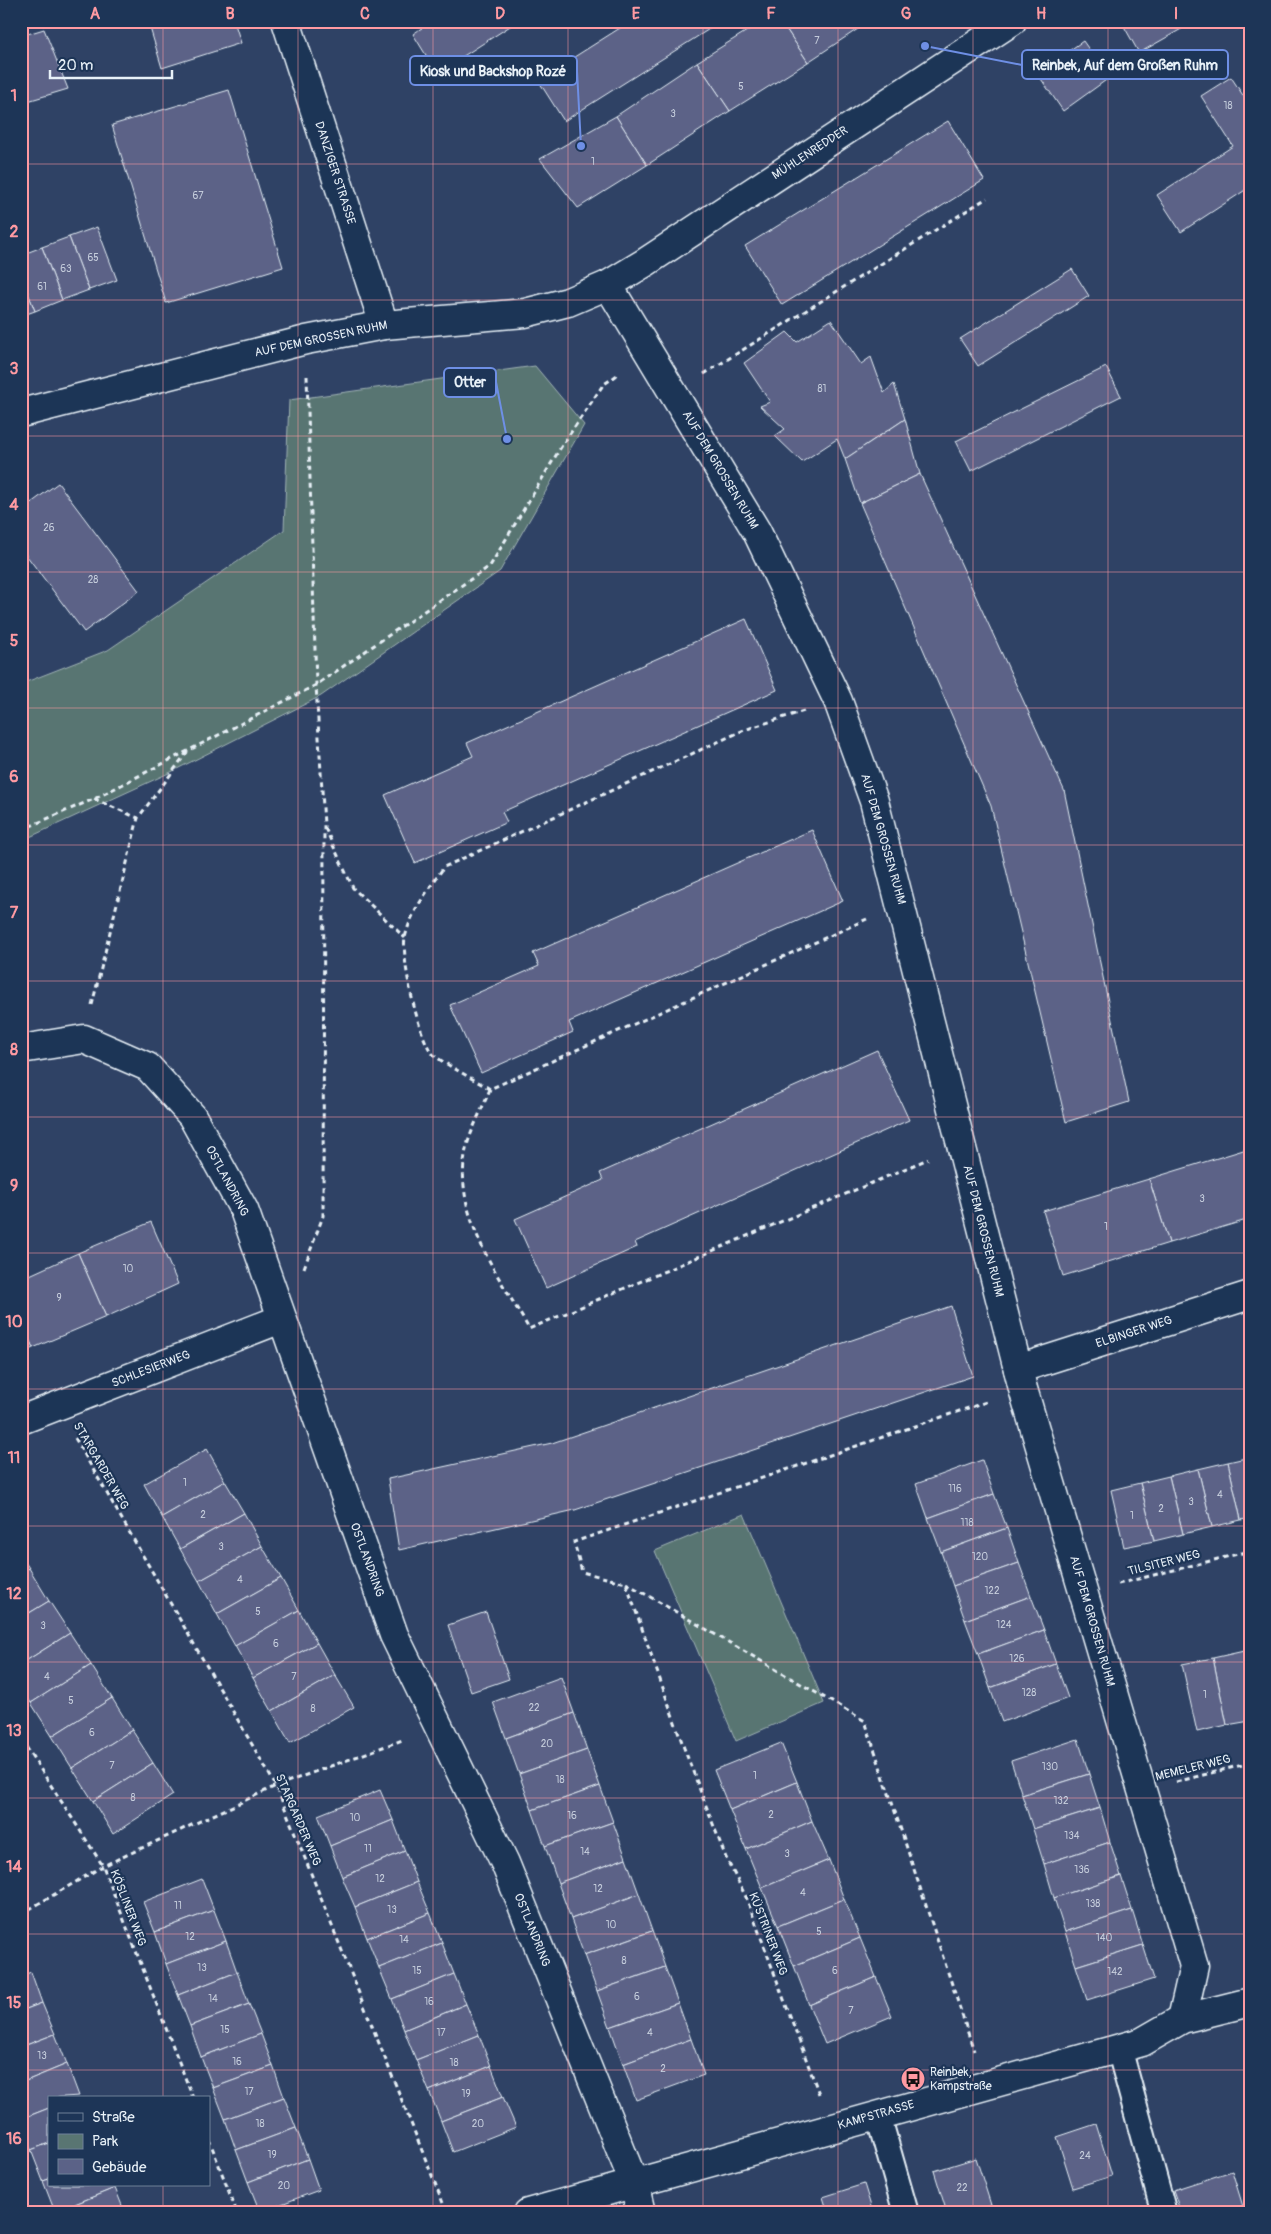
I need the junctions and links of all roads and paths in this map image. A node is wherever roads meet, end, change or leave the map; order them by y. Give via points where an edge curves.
1 (286, 21) edge
2 (1012, 21) edge
3 (987, 198) dead end
4 (608, 285) junction
5 (384, 325) junction
6 (306, 340) junction
7 (649, 353) junction
8 (674, 393) junction
9 (21, 413) edge
10 (316, 685) junction
11 (838, 700) junction
12 (188, 751) junction
13 (94, 799) junction
14 (138, 818) junction
15 (324, 825) junction
16 (21, 830) edge
17 (902, 904) junction
18 (405, 938) junction
19 (84, 1039) junction
20 (21, 1049) edge
21 (490, 1089) junction
22 (960, 1145) junction
23 (303, 1269) dead end
24 (1250, 1295) edge
25 (281, 1319) junction
26 (1021, 1379) junction
27 (56, 1406) junction
28 (21, 1420) edge
29 (1250, 1551) edge
30 (626, 1583) junction
31 (1083, 1592) junction
32 (439, 1726) junction
33 (21, 1739) edge
34 (1250, 1763) edge
35 (276, 1786) junction
36 (1141, 1790) junction
37 (103, 1866) junction
38 (21, 1914) edge
39 (1250, 2002) edge
40 (1182, 2019) junction
41 (1119, 2048) junction
42 (986, 2085) junction
43 (192, 2096) edge
44 (878, 2115) junction
45 (831, 2128) junction
46 (210, 2142) edge
47 (634, 2182) junction
48 (237, 2213) edge
49 (447, 2213) edge
50 (528, 2213) edge
51 (641, 2213) edge
52 (906, 2213) edge
53 (1164, 2213) edge

1 - 5 street, DANZIGER STRASSE
2 - 4 street, MÜHLENREDDER
3 - 8 path
4 - 5 street, AUF DEM GROSSEN RUHM via 568,302 525,314
4 - 7 street, AUF DEM GROSSEN RUHM
5 - 6 street, AUF DEM GROSSEN RUHM
6 - 9 street, AUF DEM GROSSEN RUHM
6 - 10 path
7 - 8 street, AUF DEM GROSSEN RUHM
7 - 10 path via 603,385 561,447 490,566
8 - 11 street, AUF DEM GROSSEN RUHM via 757,532
10 - 12 path
10 - 15 path
11 - 17 street, AUF DEM GROSSEN RUHM via 874,801
11 - 18 path via 744,730 444,867 420,901
12 - 13 path
12 - 14 path
13 - 14 path
13 - 16 path
14 - 19 path
15 - 18 path via 353,888
15 - 23 path via 323,1216
17 - 21 path
17 - 22 street, AUF DEM GROSSEN RUHM
18 - 21 path via 417,1021 432,1053
19 - 20 street
19 - 25 street, OSTLANDRING via 148,1067 192,1116 244,1210
21 - 22 path via 468,1144 463,1182 472,1226 529,1329
22 - 26 street, AUF DEM GROSSEN RUHM
24 - 26 street, ELBINGER WEG
25 - 27 street, SCHLESIERWEG
25 - 32 street, OSTLANDRING via 394,1635
26 - 30 path via 574,1542 582,1572
26 - 31 street, AUF DEM GROSSEN RUHM
27 - 28 street, SCHLESIERWEG
27 - 35 path, STARGARDER WEG
29 - 31 path, TILSITER WEG
30 - 42 path via 865,1721
30 - 45 path, KÜSTRINER WEG via 684,1748 726,1858 746,1896
31 - 36 street, AUF DEM GROSSEN RUHM
32 - 35 path
32 - 47 street, OSTLANDRING via 505,1863
33 - 37 path, KÖSLINER WEG
34 - 36 path, MEMELER WEG
35 - 37 path
35 - 49 path, STARGARDER WEG
36 - 40 street, AUF DEM GROSSEN RUHM via 1194,1966
37 - 38 path
37 - 43 path, KÖSLINER WEG
39 - 40 street, KAMPSTRASSE
40 - 41 street, KAMPSTRASSE via 1142,2042
41 - 42 street, KAMPSTRASSE
41 - 53 lane
42 - 44 street, KAMPSTRASSE
44 - 45 street, KAMPSTRASSE
44 - 52 lane
45 - 47 street, KAMPSTRASSE
46 - 48 path
47 - 50 street, KAMPSTRASSE
47 - 51 street, OSTLANDRING

